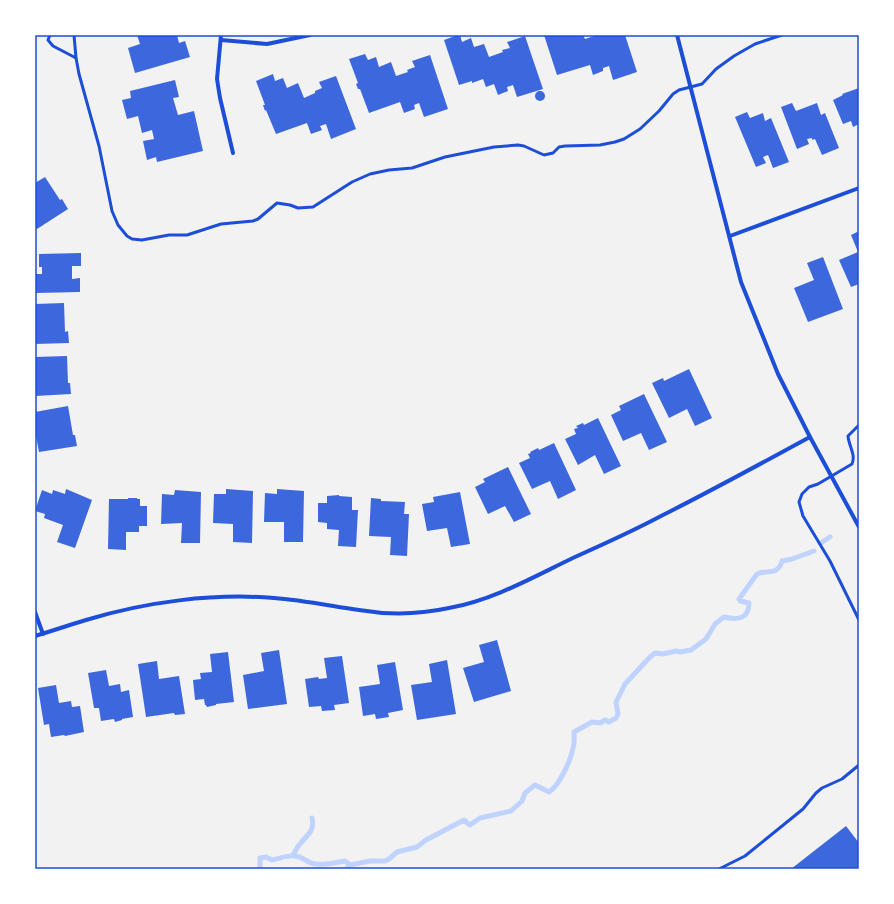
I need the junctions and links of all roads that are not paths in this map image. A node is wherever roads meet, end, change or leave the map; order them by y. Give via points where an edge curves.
1 (50, 35) edge
2 (74, 35) edge
3 (310, 35) edge
4 (677, 35) edge
5 (782, 35) edge
6 (221, 37) edge
7 (76, 58) junction
8 (690, 87) junction
9 (233, 153) dead end
10 (859, 188) edge
11 (730, 236) junction
12 (859, 425) edge
13 (810, 437) junction
14 (832, 476) junction
15 (859, 527) edge
16 (35, 612) edge
17 (859, 620) edge
18 (43, 634) junction
19 (35, 636) edge
20 (859, 765) edge
21 (719, 869) edge

1 - 7 lane via 48,40 53,46
2 - 7 lane
3 - 6 street via 267,44
4 - 8 street
5 - 8 lane via 744,50 724,62 702,84
6 - 9 street via 217,79
7 - 8 lane via 115,220 127,236 137,240 187,235 221,224 253,221 277,204 283,203 298,208 314,207 352,182 370,174 412,168 457,155 508,145 524,146 544,155 553,153 559,147 615,142 640,129 673,94
8 - 11 street
10 - 11 street
11 - 13 street via 741,282 778,374
12 - 14 lane via 848,436 854,458 852,464
13 - 14 street
13 - 18 street via 659,517 541,574 485,599 449,609 387,613 272,598 189,599 88,619
14 - 15 street
14 - 17 lane via 809,487 799,502 803,516 830,561
16 - 18 street
18 - 19 street
20 - 21 lane via 842,779 822,788 802,809 745,856

